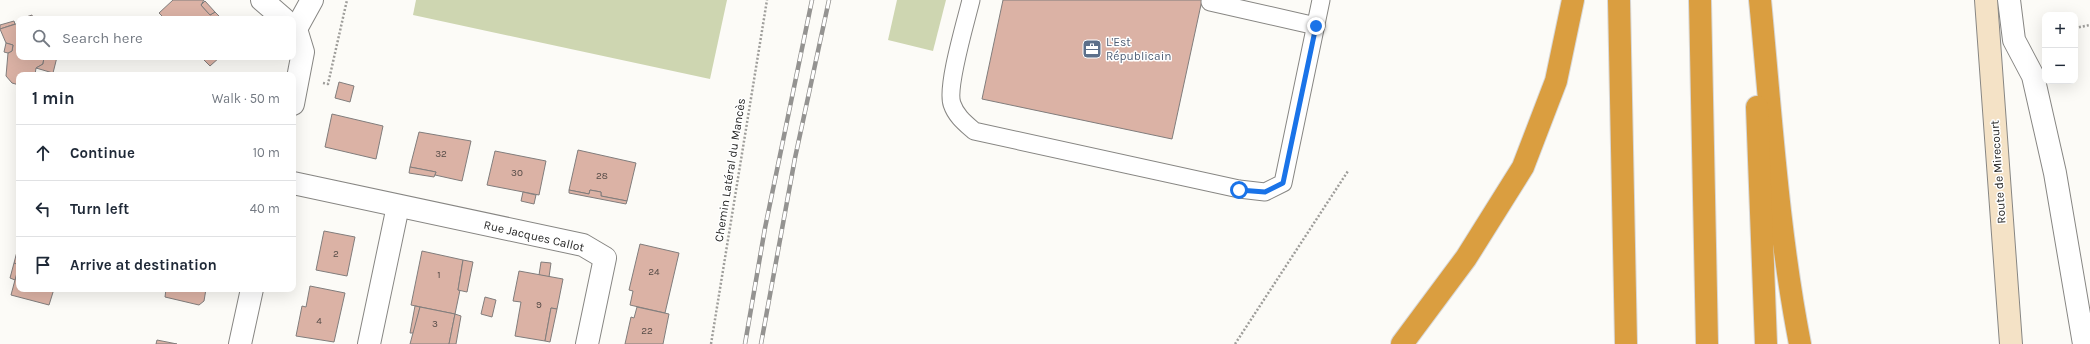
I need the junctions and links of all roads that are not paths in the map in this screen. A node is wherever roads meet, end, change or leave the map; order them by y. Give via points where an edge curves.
1 (262, 0) edge
2 (312, 0) edge
3 (971, 0) edge
4 (1321, 0) edge
5 (1573, 0) edge
6 (1620, 0) edge
7 (1700, 0) edge
8 (1755, 0) edge
9 (1760, 0) edge
10 (1986, 0) edge
11 (2009, 0) edge
12 (1210, 2) dead end
13 (281, 16) edge
14 (296, 19) edge
15 (1316, 26) junction
16 (296, 36) edge
17 (296, 90) edge
18 (296, 184) edge
19 (398, 206) junction
20 (251, 292) edge
21 (240, 344) edge
22 (369, 344) edge
23 (587, 344) edge
24 (1402, 344) edge
25 (1626, 344) edge
26 (1707, 344) edge
27 (1766, 344) edge
28 (1800, 344) edge
29 (2011, 344) edge
30 (2084, 344) edge

1 - 13 street
2 - 14 street
3 - 15 lane via 952,83 952,103 958,116 974,131 1239,190 1265,192 1283,183
4 - 15 lane
5 - 24 highway via 1556,81 1523,167 1466,258
6 - 25 highway
7 - 26 highway
8 - 27 highway
9 - 28 highway via 1793,310
10 - 29 main road, Route de Mirecourt
11 - 30 street via 2014,40 2033,76 2055,173
12 - 15 lane
16 - 17 street via 303,52
18 - 19 street, Rue Jacques Callot
19 - 22 street
19 - 23 street, Rue Jacques Callot via 584,245 605,258
20 - 21 street

